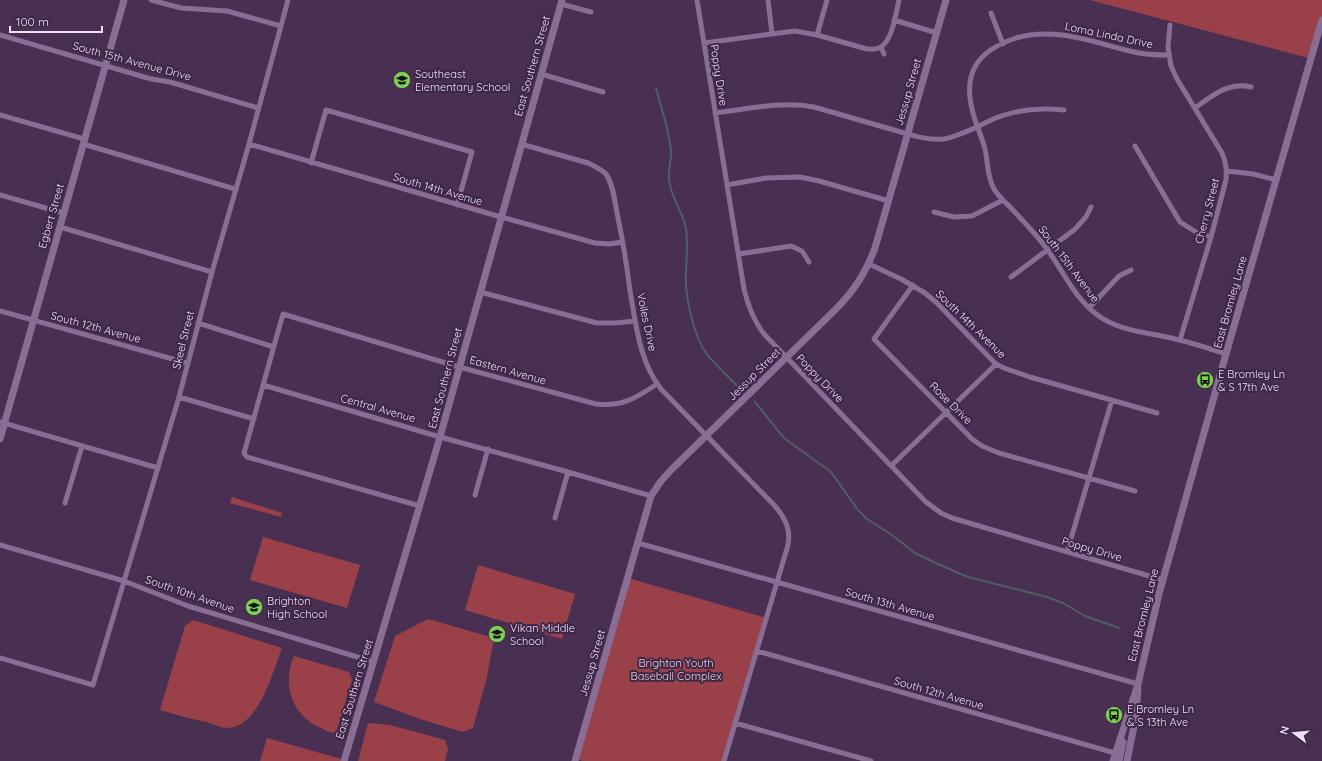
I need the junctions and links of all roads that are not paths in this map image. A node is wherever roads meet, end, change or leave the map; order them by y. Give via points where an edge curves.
1 (124, 0) edge
2 (151, 0) edge
3 (288, 0) edge
4 (697, 0) edge
5 (768, 0) edge
6 (827, 0) edge
7 (899, 0) edge
8 (946, 0) edge
9 (562, 2) edge
10 (591, 12) dead end
11 (991, 13) dead end
12 (894, 20) junction
13 (1322, 20) edge
14 (1170, 25) dead end
15 (281, 26) junction
16 (937, 33) junction
17 (772, 34) junction
18 (817, 34) junction
19 (0, 35) edge
20 (704, 43) junction
21 (1003, 44) junction
22 (881, 47) junction
23 (884, 54) dead end
24 (1169, 55) junction
25 (105, 66) junction
26 (541, 74) junction
27 (1251, 87) dead end
28 (603, 92) dead end
29 (258, 108) junction
30 (1195, 108) junction
31 (1064, 110) dead end
32 (715, 114) junction
33 (0, 115) edge
34 (977, 127) junction
35 (908, 134) junction
36 (84, 142) junction
37 (249, 144) junction
38 (521, 144) junction
39 (1135, 146) dead end
40 (312, 163) junction
41 (1227, 171) junction
42 (1277, 180) junction
43 (727, 185) junction
44 (235, 189) junction
45 (0, 195) edge
46 (1003, 200) junction
47 (889, 201) junction
48 (457, 205) junction
49 (1091, 206) dead end
50 (934, 212) dead end
51 (63, 213) junction
52 (501, 217) junction
53 (60, 227) junction
54 (1211, 237) junction
55 (623, 242) junction
56 (1048, 250) junction
57 (739, 254) junction
58 (809, 262) dead end
59 (869, 264) junction
60 (1131, 270) dead end
61 (212, 272) junction
62 (1011, 277) dead end
63 (913, 286) junction
64 (480, 292) junction
65 (1089, 308) junction
66 (0, 311) edge
67 (33, 320) junction
68 (635, 321) junction
69 (198, 323) junction
70 (1180, 340) junction
71 (274, 347) junction
72 (1226, 354) junction
73 (786, 357) junction
74 (188, 363) junction
75 (996, 364) junction
76 (459, 367) junction
77 (657, 384) junction
78 (263, 385) junction
79 (179, 397) junction
80 (1112, 400) junction
81 (946, 413) junction
82 (1157, 413) dead end
83 (254, 419) junction
84 (2, 423) edge
85 (706, 436) junction
86 (440, 437) junction
87 (0, 439) edge
88 (82, 446) junction
89 (488, 450) junction
90 (892, 466) junction
91 (158, 468) junction
92 (568, 472) junction
93 (1089, 478) junction
94 (1135, 492) dead end
95 (475, 495) dead end
96 (651, 496) junction
97 (65, 503) dead end
98 (420, 506) junction
99 (555, 518) dead end
100 (638, 543) junction
101 (0, 545) edge
102 (1067, 552) junction
103 (1163, 580) junction
104 (124, 581) junction
105 (777, 583) junction
106 (757, 652) junction
107 (0, 658) edge
108 (374, 662) junction
109 (1138, 684) junction
110 (1126, 718) junction
111 (735, 723) junction
112 (1115, 754) junction
113 (344, 761) edge
114 (575, 761) edge
115 (724, 761) edge
116 (872, 761) edge
117 (1113, 761) edge
118 (1119, 761) edge
119 (1127, 761) edge

1 - 25 street, Egbert Street
2 - 15 street via 181,8 227,11
3 - 15 street, Skeel Street
4 - 20 street, Poppy Drive
5 - 17 street
6 - 18 street
7 - 12 street
8 - 16 street, Jessup Street
9 - 10 street
9 - 26 street, East Southern Street
11 - 21 street
12 - 16 street
12 - 22 street via 890,36
13 - 42 street, East Bromley Lane
14 - 24 street, Cherry Street
15 - 29 street, Skeel Street
16 - 35 street, Jessup Street
17 - 18 street via 795,31
17 - 20 street
18 - 22 street via 866,49
19 - 25 street, South 15th Avenue Drive
20 - 32 street, Poppy Drive
21 - 24 street, Loma Linda Drive via 1034,34 1057,34 1134,52
21 - 34 street, Loma Linda Drive via 984,54 971,78 970,102
22 - 23 street
24 - 30 street, Cherry Street via 1177,79
25 - 29 street, South 15th Avenue Drive
25 - 36 street, Egbert Street
26 - 28 street
26 - 38 street, East Southern Street
27 - 30 street via 1232,86
29 - 37 street, Skeel Street
30 - 41 street, Cherry Street via 1222,153
31 - 34 street via 1048,108 1021,111
32 - 35 street via 768,106 801,105
32 - 43 street, Poppy Drive
33 - 36 street
34 - 35 street via 944,139
34 - 46 street, South 15th Avenue via 985,149 991,182
35 - 47 street, Jessup Street
36 - 44 street
36 - 51 street, Egbert Street
37 - 40 street, South 14th Avenue
37 - 44 street, Skeel Street
38 - 52 street, East Southern Street
38 - 55 street, Voiles Drive via 588,163 602,171 613,191
39 - 54 street via 1180,222 1196,232
40 - 48 street, South 14th Avenue
40 - 48 street via 326,110 472,152
41 - 42 street
41 - 54 street, Cherry Street
42 - 72 street, East Bromley Lane
43 - 47 street via 766,178 800,177
43 - 57 street, Poppy Drive
44 - 61 street, Skeel Street
45 - 51 street
46 - 50 street via 972,216
46 - 56 street, South 15th Avenue
47 - 59 street, Jessup Street
48 - 52 street, South 14th Avenue
49 - 56 street via 1086,217 1074,230
51 - 53 street, Egbert Street
52 - 55 street, South 14th Avenue via 595,242
52 - 64 street, East Southern Street
53 - 61 street
53 - 67 street, Egbert Street
54 - 70 street, Cherry Street
55 - 68 street, Voiles Drive
56 - 62 street
56 - 65 street, South 15th Avenue via 1075,292
57 - 58 street via 791,246 802,251
57 - 73 street, Poppy Drive via 750,311 764,334
59 - 63 street, South 14th Avenue
59 - 73 street, Jessup Street via 846,299
60 - 65 street via 1119,276
61 - 69 street, Skeel Street
63 - 75 street, South 14th Avenue via 937,303
63 - 81 street, Rose Drive via 874,339
64 - 68 street via 597,323
64 - 76 street, East Southern Street
65 - 70 street, South 15th Avenue via 1118,327
66 - 67 street, South 12th Avenue
67 - 74 street, South 12th Avenue
67 - 84 street, Egbert Street
68 - 77 street, Voiles Drive via 643,353
69 - 71 street
69 - 74 street, Skeel Street
70 - 72 street, South 15th Avenue
71 - 76 street, Eastern Avenue via 283,314
71 - 78 street
72 - 103 street, East Bromley Lane
73 - 85 street, Jessup Street
73 - 90 street, Poppy Drive
74 - 79 street, Skeel Street
75 - 80 street, South 14th Avenue
75 - 81 street
76 - 77 street, Eastern Avenue via 604,405 628,401
76 - 86 street, East Southern Street
77 - 85 street, Voiles Drive
78 - 83 street
78 - 86 street, Central Avenue
79 - 83 street
79 - 91 street, Skeel Street
80 - 82 street, South 14th Avenue
80 - 93 street
81 - 90 street
81 - 93 street, Rose Drive via 972,439 989,449
83 - 98 street via 244,453 247,457
84 - 87 street, Egbert Street
84 - 88 street
85 - 96 street, Jessup Street via 661,481
85 - 105 street, Voiles Drive via 784,517 789,540
86 - 89 street, Central Avenue
86 - 98 street, East Southern Street
88 - 91 street
88 - 97 street
89 - 92 street, Central Avenue
89 - 95 street
90 - 102 street, Poppy Drive via 932,506 952,518
91 - 104 street, Skeel Street
92 - 96 street, Central Avenue
92 - 99 street
93 - 94 street, Rose Drive
93 - 102 street
96 - 100 street, Jessup Street
98 - 108 street, East Southern Street
100 - 105 street, South 13th Avenue
100 - 114 street, Jessup Street
101 - 104 street, South 10th Avenue
102 - 103 street, Poppy Drive
103 - 109 street, East Bromley Lane
104 - 107 street, Skeel Street via 93,684
104 - 108 street, South 10th Avenue via 188,606
105 - 106 street, Voiles Drive
105 - 109 street, South 13th Avenue
106 - 111 street, Voiles Drive
106 - 112 street, South 12th Avenue
108 - 113 street, East Southern Street
109 - 110 street, East Bromley Lane
109 - 119 street, East Bromley Lane via 1136,716
110 - 112 street, East Bromley Lane
110 - 118 street
111 - 115 street, Voiles Drive
111 - 116 street
112 - 117 street, East Bromley Lane

